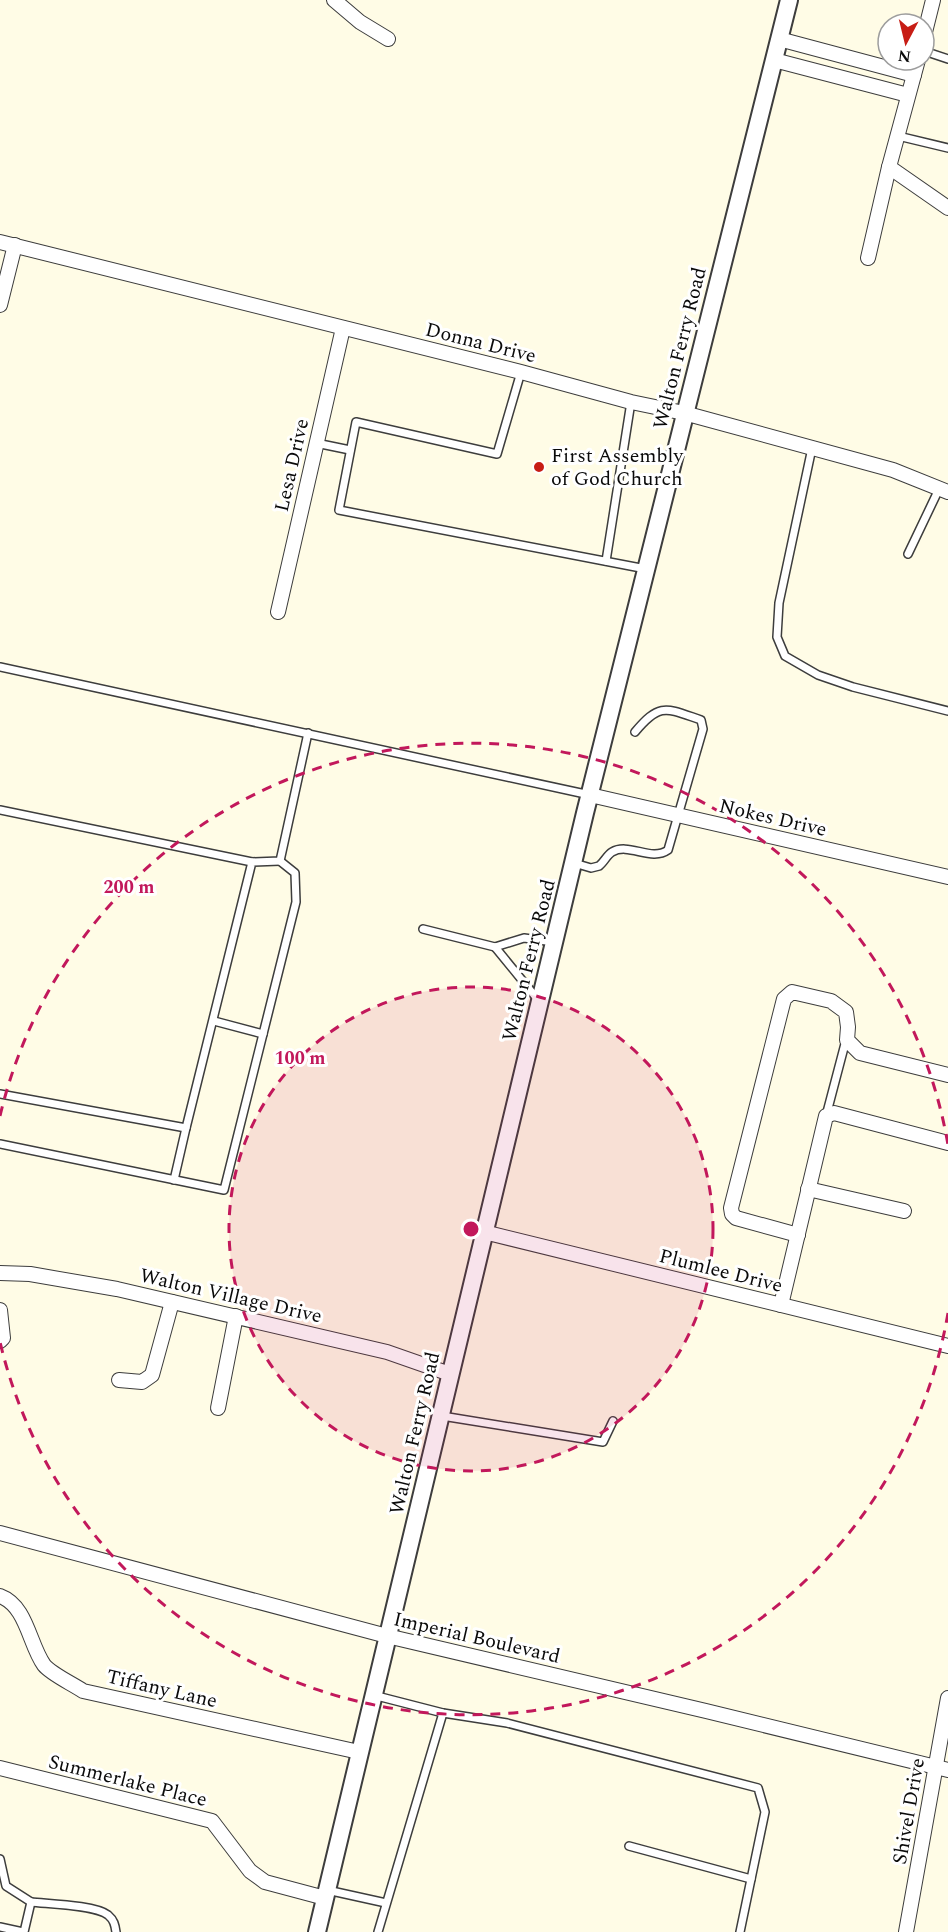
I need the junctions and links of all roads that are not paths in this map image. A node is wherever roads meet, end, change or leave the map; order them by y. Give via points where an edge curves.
1 (334, 0) edge
2 (789, 0) edge
3 (388, 39) dead end
4 (779, 39) junction
5 (774, 60) junction
6 (915, 72) edge
7 (914, 75) junction
8 (908, 95) junction
9 (898, 136) junction
10 (948, 148) edge
11 (890, 167) junction
12 (948, 208) edge
13 (0, 242) edge
14 (15, 245) junction
15 (868, 258) dead end
16 (0, 304) edge
17 (343, 328) junction
18 (521, 372) junction
19 (631, 402) junction
20 (684, 413) junction
21 (316, 443) junction
22 (813, 448) junction
23 (351, 450) junction
24 (943, 491) edge
25 (908, 554) dead end
26 (606, 561) junction
27 (646, 569) junction
28 (278, 612) dead end
29 (0, 667) edge
30 (948, 711) edge
31 (635, 732) dead end
32 (308, 734) junction
33 (590, 795) junction
34 (0, 810) edge
35 (679, 816) junction
36 (280, 861) junction
37 (252, 862) junction
38 (573, 862) junction
39 (948, 877) edge
40 (423, 929) dead end
41 (554, 942) junction
42 (495, 947) junction
43 (539, 1002) junction
44 (214, 1021) junction
45 (263, 1034) junction
46 (847, 1040) junction
47 (948, 1075) edge
48 (0, 1094) edge
49 (826, 1116) junction
50 (186, 1128) junction
51 (948, 1143) edge
52 (0, 1144) edge
53 (174, 1180) junction
54 (808, 1189) junction
55 (904, 1211) dead end
56 (484, 1232) junction
57 (798, 1235) junction
58 (0, 1273) edge
59 (172, 1302) junction
60 (781, 1305) junction
61 (0, 1310) edge
62 (236, 1316) junction
63 (0, 1341) edge
64 (948, 1346) edge
65 (450, 1374) junction
66 (119, 1380) dead end
67 (218, 1408) dead end
68 (440, 1416) junction
69 (613, 1421) dead end
70 (0, 1533) edge
71 (0, 1596) edge
72 (387, 1636) junction
73 (373, 1695) junction
74 (948, 1698) edge
75 (443, 1713) junction
76 (360, 1752) junction
77 (0, 1768) edge
78 (942, 1769) edge
79 (629, 1846) dead end
80 (0, 1859) edge
81 (751, 1879) junction
82 (326, 1893) junction
83 (31, 1902) junction
84 (386, 1904) junction
85 (0, 1927) edge
86 (23, 1932) edge
87 (116, 1932) edge
88 (316, 1932) edge
89 (378, 1932) edge
90 (740, 1932) edge
91 (906, 1932) edge

1 - 3 street
2 - 4 street, Walton Ferry Road
4 - 5 street, Walton Ferry Road
4 - 7 street
5 - 8 street
5 - 20 street, Walton Ferry Road
6 - 7 street
7 - 8 street
8 - 9 street
9 - 10 lane
9 - 11 street
11 - 12 street
11 - 15 street
13 - 14 street, Donna Drive
14 - 16 street
14 - 17 street, Donna Drive
17 - 18 street, Donna Drive
17 - 21 street, Lesa Drive
18 - 19 street, Donna Drive
18 - 23 lane via 497,454 356,422
19 - 20 street, Donna Drive
19 - 26 lane
20 - 22 street, Donna Drive
20 - 27 street, Walton Ferry Road
21 - 23 lane
21 - 28 street, Lesa Drive
22 - 24 street, Donna Drive via 893,470
22 - 30 lane via 779,603 777,638 785,656 818,675 853,687
23 - 26 lane via 339,510
24 - 25 lane
26 - 27 lane
27 - 33 street, Walton Ferry Road
29 - 32 lane
31 - 35 lane via 653,712 661,710 701,720 703,729
32 - 33 lane
32 - 36 lane
33 - 35 street, Nokes Drive
33 - 38 street, Walton Ferry Road
34 - 37 lane
35 - 38 lane via 664,853 620,849 610,853 599,866 591,868
35 - 39 street, Nokes Drive
36 - 37 lane
36 - 45 lane via 295,873 296,902
37 - 44 lane
38 - 41 street, Walton Ferry Road
40 - 42 lane
41 - 42 lane via 524,938
41 - 43 street, Walton Ferry Road
42 - 43 lane
43 - 56 street, Walton Ferry Road
44 - 45 lane
44 - 50 lane
45 - 53 lane via 224,1190
46 - 47 street via 860,1053
46 - 49 lane
46 - 57 street via 846,1012 831,1001 792,992 784,999 731,1208 736,1218
48 - 50 lane
49 - 51 street via 834,1113
49 - 54 street
50 - 53 lane
52 - 53 lane
54 - 55 street
54 - 57 street
56 - 60 street, Plumlee Drive
56 - 65 street, Walton Ferry Road
57 - 60 street
58 - 59 street, Walton Village Drive via 30,1274
59 - 62 street, Walton Village Drive
59 - 66 street via 152,1375 141,1382
60 - 64 street, Plumlee Drive
61 - 63 street
62 - 65 street, Walton Village Drive via 387,1352
62 - 67 street
65 - 68 street, Walton Ferry Road
68 - 69 lane via 603,1442
68 - 72 street, Walton Ferry Road
70 - 72 street, Imperial Boulevard
71 - 76 street, Tiffany Lane via 10,1600 45,1666 83,1690
72 - 73 street, Walton Ferry Road
72 - 78 street, Imperial Boulevard
73 - 75 lane
73 - 76 street, Walton Ferry Road
74 - 78 street, Shivel Drive
75 - 81 lane via 507,1722 758,1788 765,1812
75 - 84 lane
76 - 82 street, Walton Ferry Road
77 - 82 street, Summerlake Place via 213,1821 250,1871 265,1882
78 - 91 street, Shivel Drive
79 - 81 lane
80 - 83 lane via 6,1886
81 - 90 lane
82 - 84 lane
82 - 88 street, Walton Ferry Road
83 - 86 lane
83 - 87 lane via 107,1914 115,1922
84 - 89 lane
85 - 86 lane

